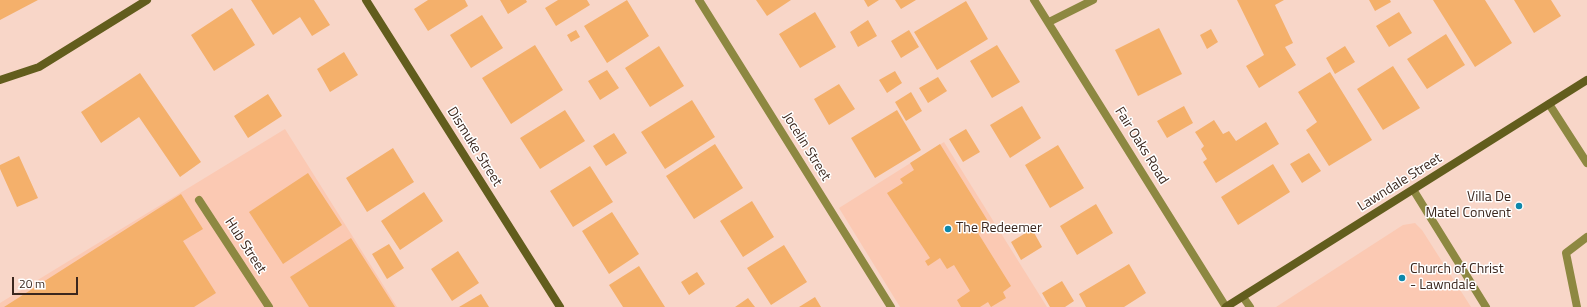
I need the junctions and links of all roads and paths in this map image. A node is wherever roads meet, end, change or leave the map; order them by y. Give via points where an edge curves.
1 (146, 0) edge
2 (366, 0) edge
3 (699, 0) edge
4 (1034, 0) edge
5 (1093, 0) edge
6 (1049, 22) junction
7 (0, 80) edge
8 (1587, 80) edge
9 (1549, 104) junction
10 (1587, 163) edge
11 (1414, 191) junction
12 (199, 200) dead end
13 (1587, 237) edge
14 (1244, 296) junction
15 (269, 307) edge
16 (560, 307) edge
17 (891, 307) edge
18 (1226, 307) edge
19 (1250, 307) edge
20 (1486, 307) edge
21 (1577, 307) edge

1 - 7 street via 39,67
2 - 16 street, Dismuke Street
3 - 17 street, Jocelin Street
4 - 6 street, Fair Oaks Road
5 - 6 street
6 - 18 street, Fair Oaks Road
8 - 9 street, Lawndale Street
9 - 10 street
9 - 11 street, Lawndale Street
11 - 14 street, Lawndale Street
11 - 20 street
12 - 15 street, Hub Street
13 - 21 street via 1566,253
14 - 18 street, Lawndale Street
14 - 19 street

